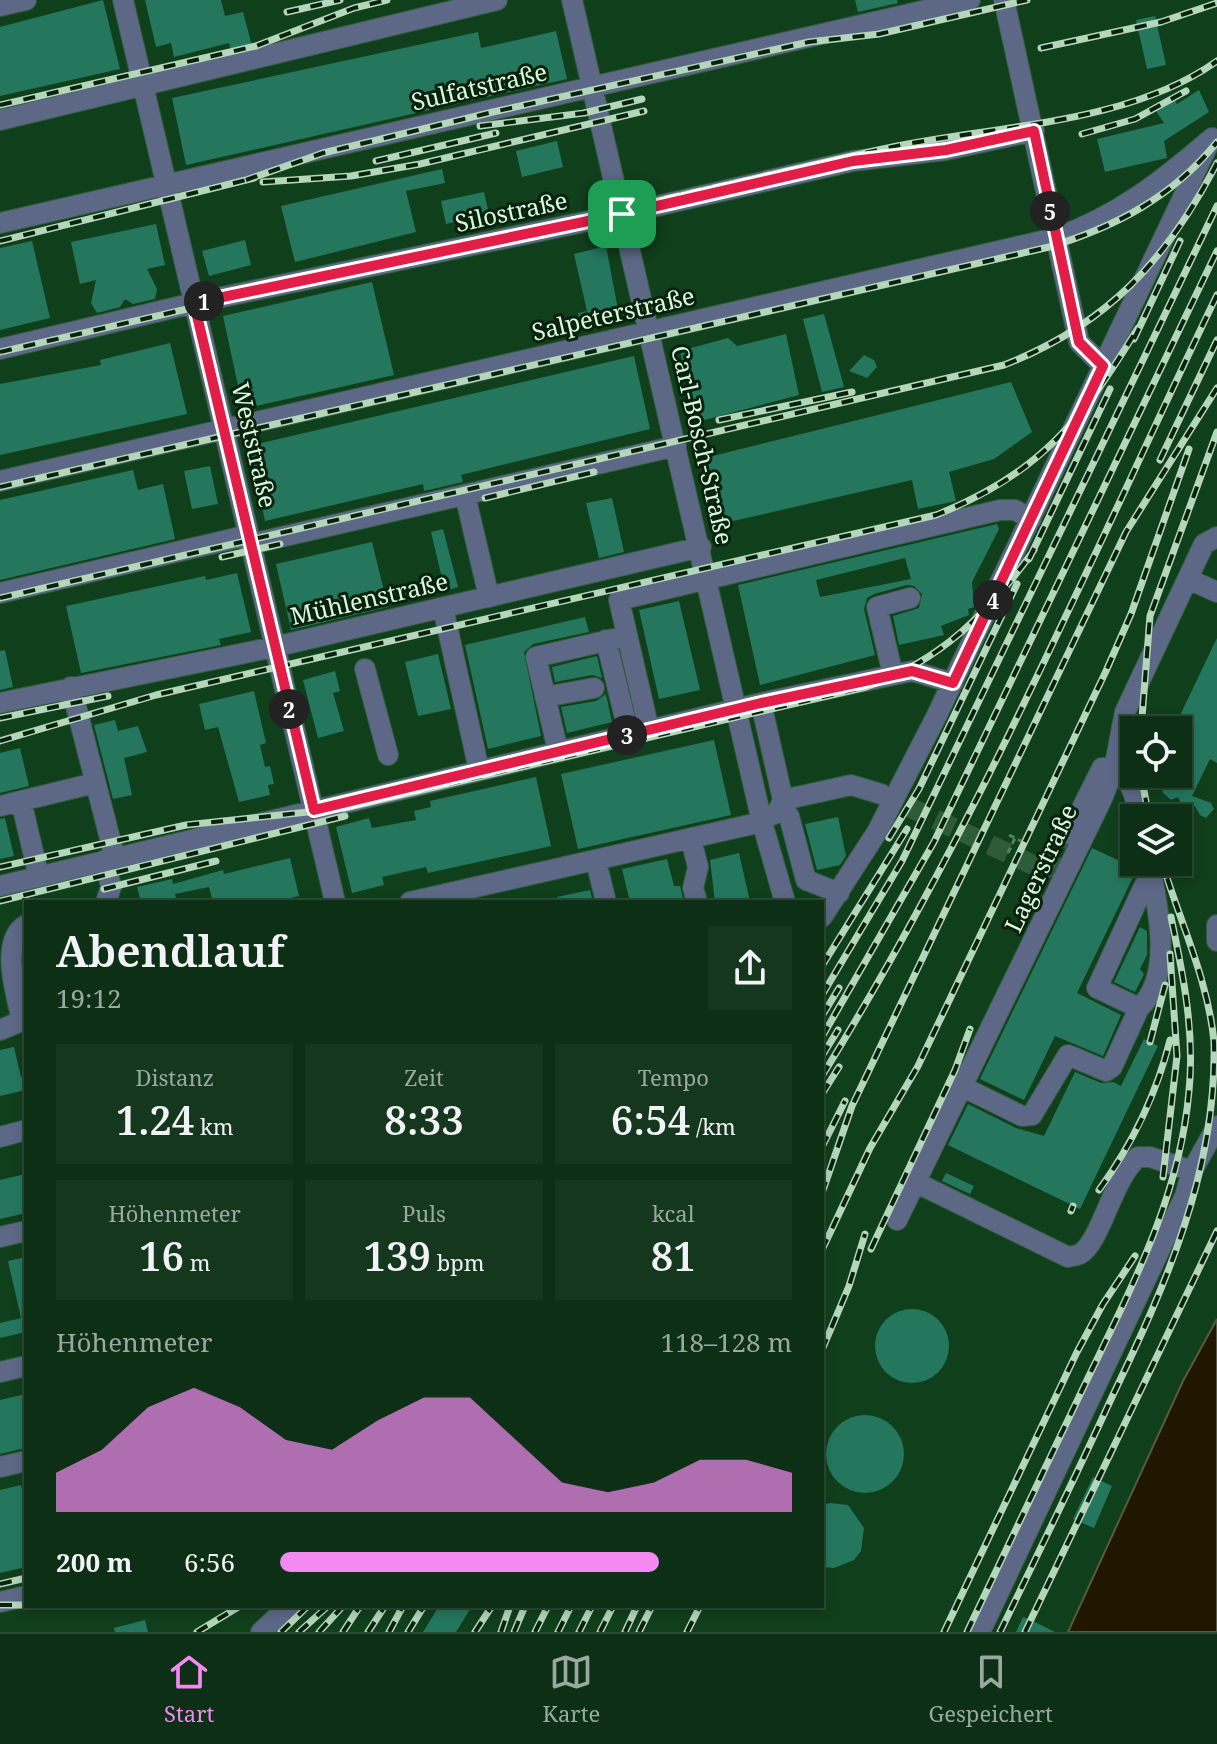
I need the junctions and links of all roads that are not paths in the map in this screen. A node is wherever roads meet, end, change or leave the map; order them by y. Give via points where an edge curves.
1 (26, 0) edge
2 (123, 0) edge
3 (497, 0) edge
4 (572, 0) edge
5 (970, 0) edge
6 (1004, 0) edge
7 (0, 6) edge
8 (143, 88) junction
9 (593, 88) junction
10 (0, 120) edge
11 (1034, 131) junction
12 (1214, 132) edge
13 (167, 183) junction
14 (622, 214) junction
15 (0, 223) edge
16 (1055, 238) junction
17 (194, 303) junction
18 (650, 331) junction
19 (0, 349) edge
20 (1103, 366) junction
21 (225, 431) junction
22 (676, 446) junction
23 (0, 481) edge
24 (465, 495) junction
25 (1031, 519) junction
26 (1217, 537) edge
27 (250, 540) junction
28 (701, 547) junction
29 (610, 568) junction
30 (1188, 579) junction
31 (708, 580) junction
32 (1217, 592) edge
33 (0, 593) edge
34 (489, 597) junction
35 (910, 598) dead end
36 (619, 600) junction
37 (443, 608) junction
38 (627, 636) junction
39 (606, 640) junction
40 (274, 647) junction
41 (365, 669) dead end
42 (893, 675) junction
43 (953, 683) junction
44 (71, 687) junction
45 (594, 688) dead end
46 (545, 697) junction
47 (0, 703) edge
48 (761, 703) junction
49 (738, 708) junction
50 (639, 732) junction
51 (558, 751) junction
52 (388, 755) dead end
53 (1114, 769) junction
54 (479, 770) junction
55 (95, 783) junction
56 (881, 794) tunnel mouth
57 (21, 801) junction
58 (1137, 804) edge
59 (0, 806) edge
60 (314, 810) junction
61 (772, 813) junction
62 (1069, 834) tunnel mouth
63 (691, 839) junction
64 (110, 859) junction
65 (596, 861) junction
66 (1148, 876) edge
67 (1151, 876) edge
68 (39, 877) junction
69 (0, 886) edge
70 (839, 893) junction
71 (696, 898) dead end
72 (107, 900) edge
73 (335, 900) edge
74 (419, 900) edge
75 (606, 900) edge
76 (785, 900) edge
77 (824, 914) edge
78 (1217, 925) edge
79 (24, 926) edge
80 (1217, 941) edge
81 (3, 958) edge
82 (1139, 1008) junction
83 (24, 1019) edge
84 (0, 1030) edge
85 (961, 1086) junction
86 (1217, 1126) edge
87 (24, 1131) edge
88 (0, 1137) edge
89 (1192, 1171) junction
90 (915, 1182) junction
91 (897, 1220) dead end
92 (24, 1231) edge
93 (0, 1237) edge
94 (24, 1366) edge
95 (0, 1372) edge
96 (24, 1461) edge
97 (0, 1467) edge
98 (24, 1596) edge
99 (0, 1602) edge
100 (287, 1608) edge
101 (261, 1632) edge
102 (980, 1632) edge

1 - 7 street
2 - 8 street, Weststraße
3 - 8 street
4 - 9 street, Carl-Bosch-Straße
5 - 9 street, Sulfatstraße
6 - 11 street
8 - 10 street
8 - 13 street, Weststraße
9 - 13 street, Sulfatstraße
9 - 14 street, Carl-Bosch-Straße
11 - 14 street, Silostraße via 946,150 853,161
11 - 16 street
12 - 16 street, Salpeterstraße via 1162,181 1111,215
12 - 20 street
13 - 15 street, Sulfatstraße
13 - 17 street, Weststraße
14 - 17 street, Silostraße
14 - 18 street, Carl-Bosch-Straße
16 - 18 street, Salpeterstraße
16 - 20 street via 1079,342
17 - 19 street, Silostraße
17 - 21 street, Weststraße
18 - 21 street, Salpeterstraße
18 - 22 street, Carl-Bosch-Straße
20 - 25 street
21 - 23 street, Salpeterstraße
21 - 27 street, Weststraße
22 - 24 street
22 - 28 street, Carl-Bosch-Straße
24 - 27 street
24 - 34 street
25 - 31 street via 1015,510 1000,510
25 - 43 street
26 - 30 street, Lagerstraße via 1204,544
27 - 33 street
27 - 40 street, Weststraße
28 - 29 street, Mühlenstraße
28 - 31 street, Carl-Bosch-Straße
29 - 34 street, Mühlenstraße
29 - 36 street
30 - 32 street
30 - 53 street, Lagerstraße via 1125,712
31 - 36 street
31 - 49 street, Carl-Bosch-Straße
34 - 37 street, Mühlenstraße
35 - 42 street via 877,607
36 - 38 street
37 - 40 street, Mühlenstraße
37 - 54 street
38 - 39 street
38 - 50 street
39 - 46 street via 536,657
39 - 50 street
40 - 44 street, Mühlenstraße
40 - 60 street, Weststraße
41 - 52 street
42 - 43 street via 919,671
42 - 48 street
43 - 70 street via 877,832
44 - 47 street, Mühlenstraße
44 - 55 street
45 - 46 street
46 - 51 street
48 - 49 street
48 - 61 street
49 - 50 street
49 - 61 street, Carl-Bosch-Straße
50 - 51 street
51 - 54 street
53 - 58 street via 1134,788
53 - 62 street via 1099,772
53 - 85 street, Lagerstraße
54 - 60 street
55 - 57 street
55 - 64 street
56 - 61 street via 851,785
57 - 59 street
57 - 68 street
60 - 64 street
60 - 73 street, Weststraße
61 - 63 street
61 - 70 street via 789,816 806,880
61 - 76 street, Carl-Bosch-Straße
63 - 65 street
63 - 71 street via 698,867
64 - 68 street
64 - 72 street
65 - 74 street
65 - 75 street
66 - 82 street via 1097,988
67 - 82 street via 1161,945 1147,1000
68 - 69 street
70 - 77 street
78 - 80 street
79 - 81 street via 10,936
81 - 83 street
82 - 85 street via 1112,1067 1106,1071 1068,1055 1032,1115 1022,1116
83 - 84 street
85 - 90 street, Lagerstraße
86 - 89 street
87 - 88 street
89 - 90 street via 1138,1157 1118,1181 1090,1242 1080,1254 1068,1257
89 - 102 street via 1185,1196
90 - 91 street, Lagerstraße
92 - 93 street
94 - 95 street
96 - 97 street
98 - 99 street
100 - 101 street

